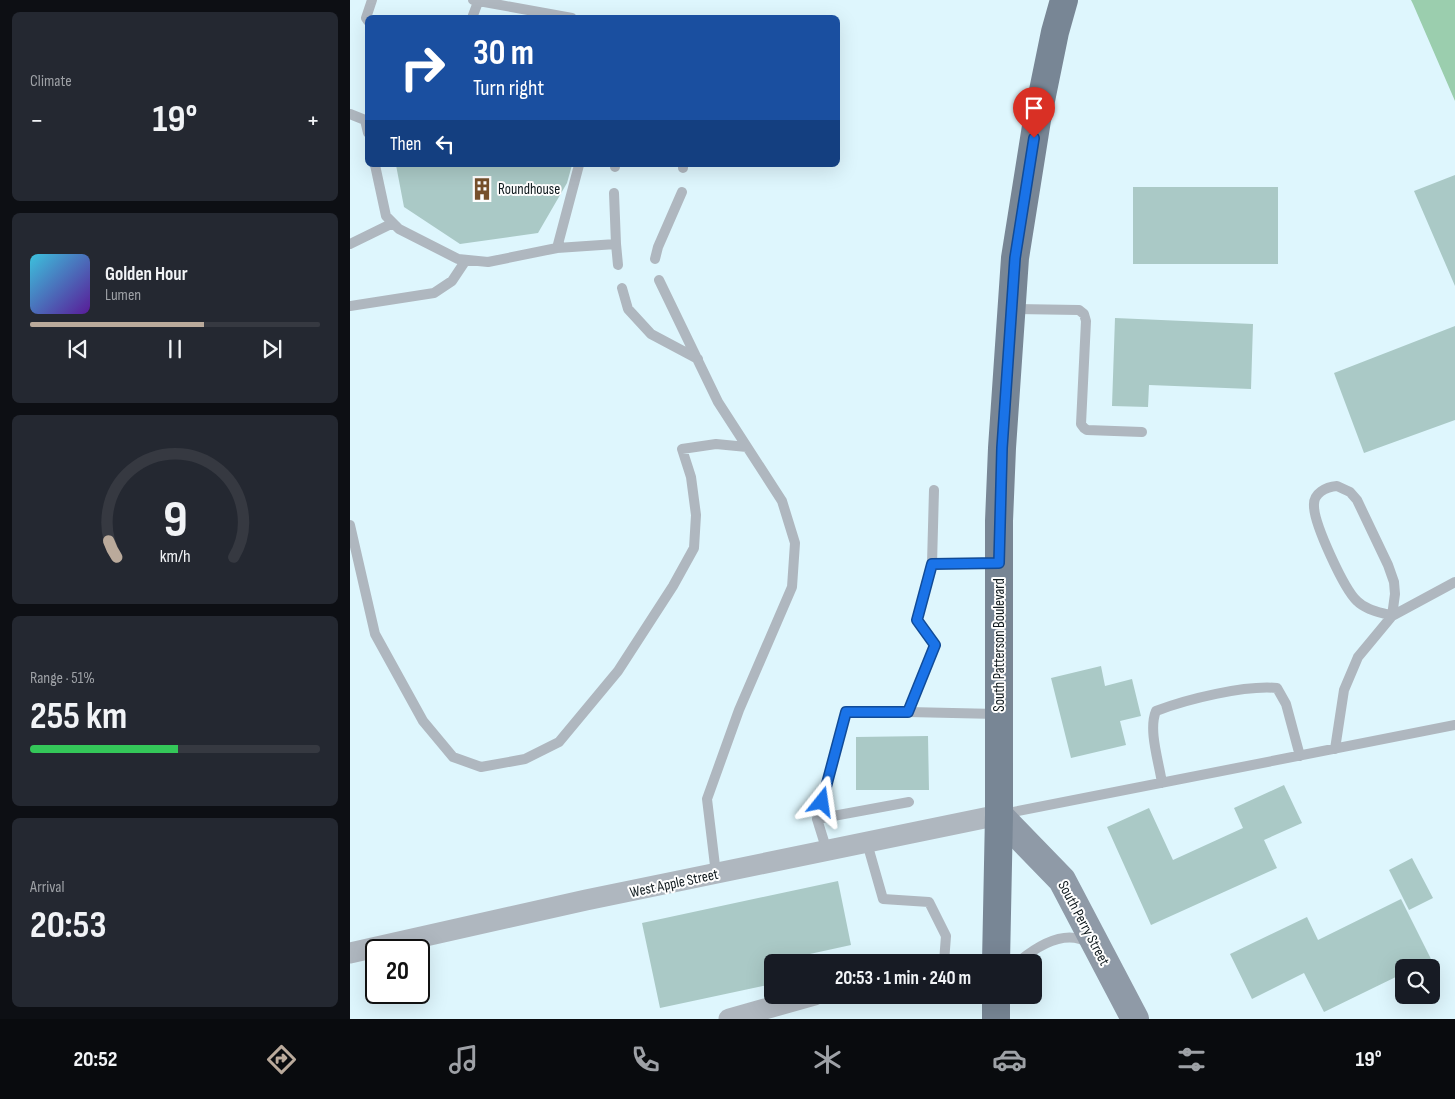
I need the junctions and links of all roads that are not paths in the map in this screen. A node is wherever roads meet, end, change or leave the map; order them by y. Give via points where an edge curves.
1 (372, 0) edge
2 (1056, 0) edge
3 (1064, 0) edge
4 (476, 1) edge
5 (367, 15) edge
6 (473, 15) edge
7 (555, 15) edge
8 (1055, 32) junction
9 (350, 114) edge
10 (365, 120) edge
11 (375, 167) edge
12 (578, 167) edge
13 (682, 192) dead end
14 (614, 193) dead end
15 (393, 223) junction
16 (350, 244) edge
17 (616, 244) junction
18 (557, 248) junction
19 (655, 259) dead end
20 (466, 260) junction
21 (618, 265) dead end
22 (659, 280) dead end
23 (622, 288) dead end
24 (350, 306) edge
25 (1012, 309) junction
26 (698, 359) junction
27 (1142, 432) dead end
28 (747, 447) junction
29 (934, 490) dead end
30 (350, 525) edge
31 (999, 563) junction
32 (932, 564) junction
33 (1455, 582) edge
34 (1392, 616) junction
35 (908, 712) junction
36 (999, 714) junction
37 (1455, 724) edge
38 (1335, 749) junction
39 (1300, 756) junction
40 (1162, 783) junction
41 (909, 802) dead end
42 (999, 815) junction
43 (817, 820) junction
44 (867, 843) junction
45 (827, 851) junction
46 (716, 874) junction
47 (1098, 949) junction
48 (350, 952) edge
49 (945, 954) edge
50 (996, 954) edge
51 (1028, 954) edge
52 (783, 1004) edge
53 (996, 1004) edge
54 (729, 1019) edge
55 (996, 1019) edge
56 (1135, 1019) edge

1 - 5 lane
2 - 8 main road, South Patterson Boulevard
3 - 8 main road, South Patterson Boulevard
4 - 6 lane
4 - 7 lane
8 - 25 main road, South Patterson Boulevard via 1024,191
9 - 10 lane
11 - 15 lane via 386,216
12 - 18 lane
13 - 19 lane
14 - 17 lane
15 - 16 lane
15 - 20 lane via 399,230
17 - 18 lane
17 - 21 lane
18 - 20 lane via 488,262
20 - 24 lane via 452,281 434,293
22 - 26 lane
23 - 26 lane via 628,309 652,334
25 - 27 lane via 1079,310 1084,314 1081,424 1087,430
25 - 31 main road, South Patterson Boulevard via 1002,448
26 - 28 lane via 718,402
28 - 30 lane via 716,444 682,449 691,477 696,515 694,548 618,672 559,742 525,759 481,767 453,757 423,721 375,634
28 - 46 lane via 782,501 795,543 792,587 739,710 708,799
29 - 32 lane
31 - 32 lane
31 - 36 main road, South Patterson Boulevard
32 - 35 lane via 917,620 935,645
33 - 34 lane
34 - 34 lane via 1394,582 1357,500 1350,492 1337,486 1326,487 1313,505 1318,526 1347,588 1364,607
34 - 38 lane via 1358,657 1344,690
35 - 36 lane
35 - 43 lane via 846,712
36 - 42 main road, South Patterson Boulevard
37 - 38 lane
38 - 39 lane
39 - 40 lane
39 - 40 lane via 1286,704 1277,688 1250,689 1201,698 1156,711 1153,720
40 - 42 lane
41 - 43 lane
42 - 44 street, West Apple Street
42 - 47 street, South Perry Street via 1062,880
42 - 50 main road, South Patterson Boulevard
43 - 45 lane
44 - 45 street, West Apple Street
44 - 49 lane via 883,899 929,902 946,936
45 - 46 street, West Apple Street
46 - 48 street, West Apple Street
47 - 51 lane via 1084,940 1067,937
47 - 56 street, South Perry Street
52 - 54 street
53 - 55 main road

